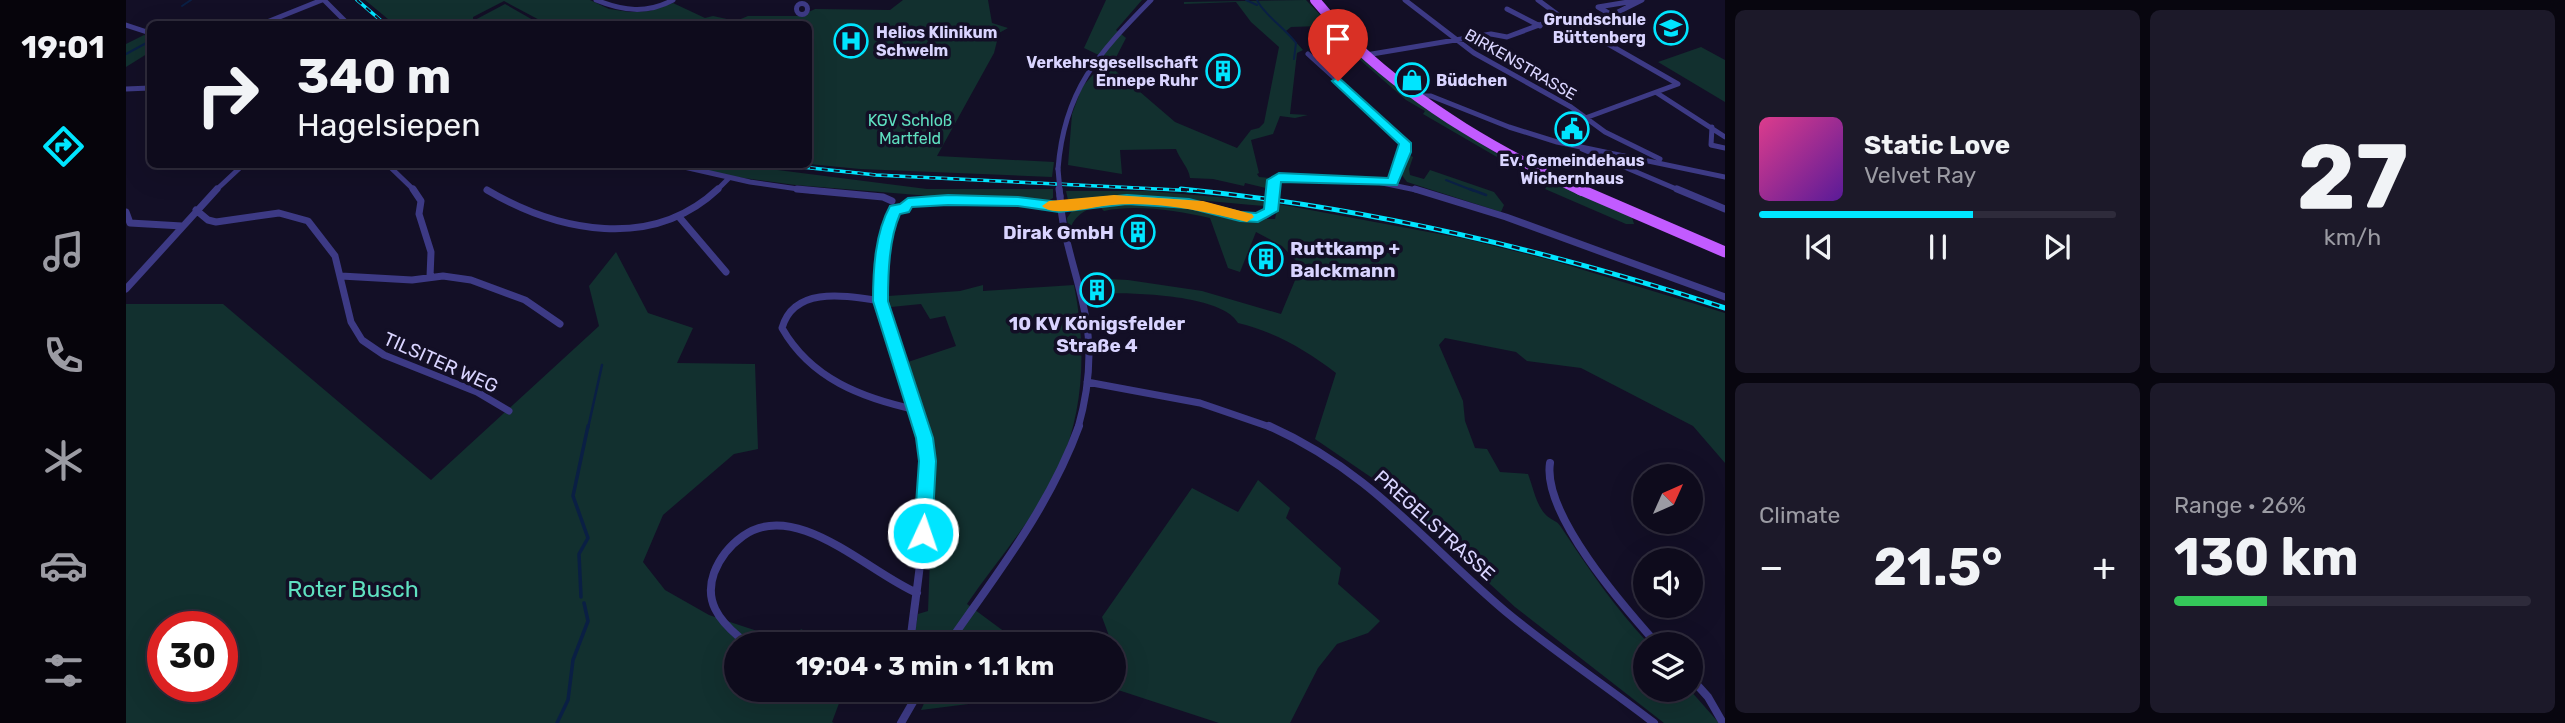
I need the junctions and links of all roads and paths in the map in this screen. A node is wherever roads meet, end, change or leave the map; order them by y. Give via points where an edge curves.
1 (323, 0) edge
2 (596, 0) edge
3 (673, 0) edge
4 (1151, 0) edge
5 (1315, 0) edge
6 (1405, 0) edge
7 (1538, 0) edge
8 (1641, 0) edge
9 (1507, 9) dead end
10 (1561, 17) junction
11 (270, 21) edge
12 (345, 21) edge
13 (126, 25) edge
14 (1540, 26) junction
15 (147, 32) edge
16 (1455, 40) junction
17 (1308, 54) dead end
18 (1366, 55) junction
19 (147, 88) edge
20 (126, 89) edge
21 (1657, 93) junction
22 (1417, 96) junction
23 (1588, 117) junction
24 (1712, 127) junction
25 (1725, 136) edge
26 (1575, 146) junction
27 (1725, 148) edge
28 (1665, 162) junction
29 (232, 168) edge
30 (391, 168) edge
31 (686, 168) edge
32 (1725, 177) edge
33 (728, 179) junction
34 (1393, 182) junction
35 (487, 190) dead end
36 (908, 203) junction
37 (893, 205) junction
38 (1059, 207) junction
39 (1725, 209) edge
40 (196, 210) junction
41 (126, 212) edge
42 (680, 218) junction
43 (128, 224) edge
44 (182, 226) junction
45 (1725, 252) edge
46 (726, 272) dead end
47 (341, 276) junction
48 (430, 278) junction
49 (126, 289) edge
50 (1725, 297) edge
51 (881, 301) junction
52 (561, 324) dead end
53 (1087, 382) junction
54 (917, 410) junction
55 (509, 411) dead end
56 (1550, 463) dead end
57 (917, 593) junction
58 (731, 632) edge
59 (912, 632) edge
60 (957, 632) edge
61 (1647, 632) edge
62 (1703, 691) edge
63 (913, 702) edge
64 (901, 723) edge
65 (1654, 723) edge
66 (1723, 723) edge

1 - 11 street
1 - 12 street
2 - 3 street via 631,10
4 - 38 street, bridge via 1113,38 1077,86 1064,120
5 - 18 main road
6 - 16 street, BIRKENSTRASSE
7 - 10 street
8 - 8 street via 1605,4 1598,7 1612,15
9 - 14 street
10 - 14 street
10 - 21 street via 1678,84
13 - 15 street
14 - 16 street via 1507,37 1491,34
16 - 18 street
16 - 23 street, BIRKENSTRASSE
17 - 34 street via 1403,139 1405,152
18 - 22 main road
19 - 20 street
21 - 23 street
21 - 24 street
22 - 26 street via 1431,96
22 - 45 main road via 1522,163
23 - 28 street, BIRKENSTRASSE via 1592,125
24 - 25 street
24 - 27 street via 1711,145
26 - 28 street
26 - 39 street
28 - 32 street
29 - 40 street
30 - 48 street via 421,201 419,214 431,252
31 - 33 street
33 - 37 street via 883,197
33 - 42 street via 704,204
34 - 38 street, bridge via 1279,177 1274,180 1273,205 1266,215 1250,218 1203,206 1150,201
34 - 50 street via 1506,217
35 - 42 street via 540,215 595,228 639,229
36 - 37 street via 903,199
36 - 37 street via 904,209
36 - 38 street via 1018,201
37 - 51 street
38 - 53 street via 1086,318
40 - 44 street
40 - 47 street, TILSITER WEG via 216,222 279,213 301,217 328,244
41 - 43 street
42 - 46 street
43 - 44 street
44 - 49 street
47 - 48 street
47 - 55 street, TILSITER WEG via 351,322 362,340 384,355 477,392
48 - 52 street via 490,285
51 - 54 street
51 - 54 street via 821,296 795,305 787,312 782,328 815,370 869,397
53 - 60 street via 1075,439 1052,495
53 - 65 street, PREGELSTRASSE via 1226,409 1263,422 1323,454 1403,514 1507,612
54 - 57 street via 928,461
56 - 61 street via 1548,481 1570,527
57 - 58 street via 810,532 767,526 731,544 714,568 711,601
57 - 59 street
62 - 66 street
63 - 64 street

